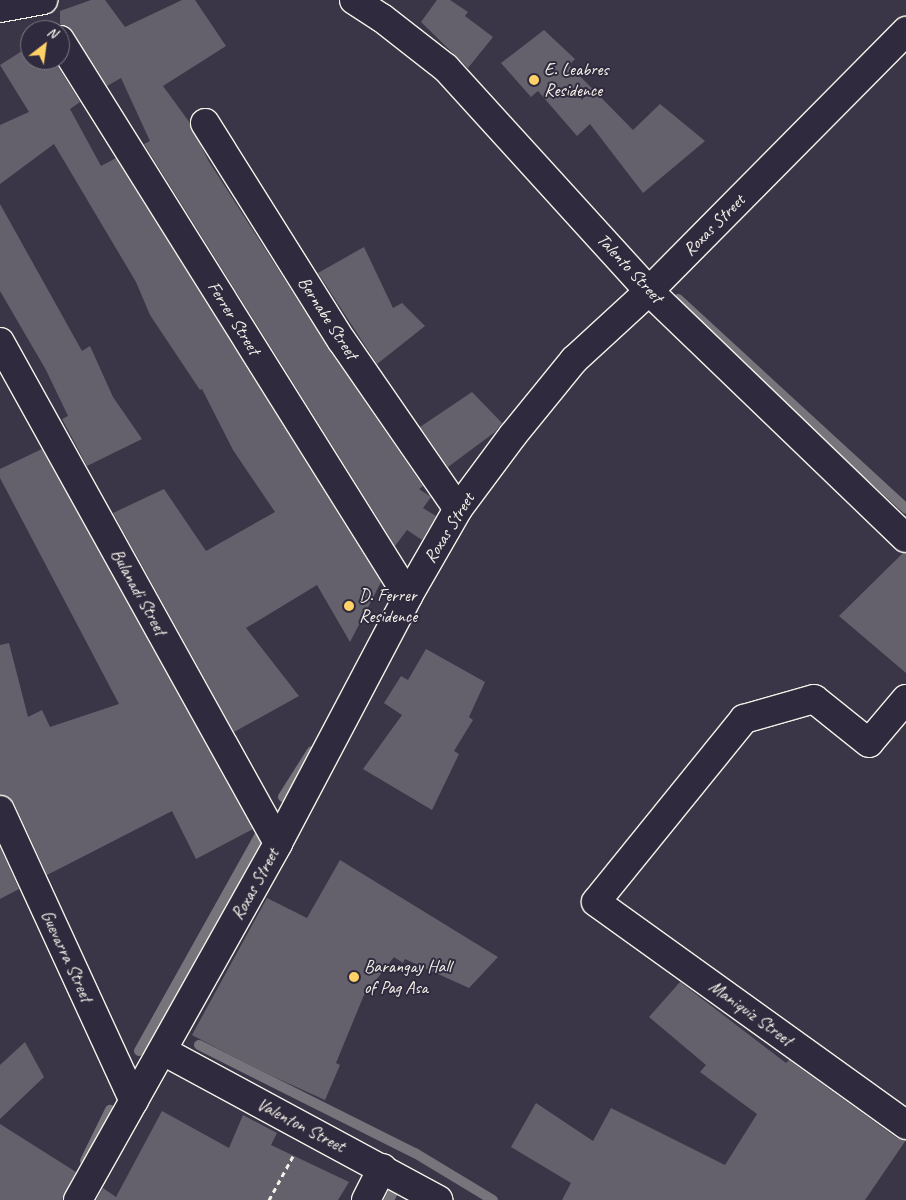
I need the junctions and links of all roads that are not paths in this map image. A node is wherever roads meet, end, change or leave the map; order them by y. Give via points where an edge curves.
1 (354, 0) edge
2 (40, 1) edge
3 (0, 8) edge
4 (49, 20) edge
5 (906, 32) edge
6 (70, 56) edge
7 (205, 123) dead end
8 (649, 291) junction
9 (0, 342) edge
10 (458, 509) junction
11 (906, 538) edge
12 (408, 596) junction
13 (906, 699) edge
14 (0, 810) edge
15 (278, 843) junction
16 (163, 1051) junction
17 (134, 1101) junction
18 (906, 1125) edge
19 (382, 1168) junction
20 (78, 1200) edge
21 (366, 1200) edge
22 (438, 1200) edge

1 - 8 street, Talento Street via 446,68
2 - 3 street
2 - 4 street
5 - 8 street, Roxas Street
6 - 12 street, Ferrer Street
7 - 10 street, Bernabe Street via 342,341
8 - 10 street, Roxas Street via 574,360
8 - 11 street, Talento Street
9 - 15 street, Bulanadi Street
10 - 12 street, Roxas Street
12 - 15 street, Roxas Street
13 - 18 street, Maniquiz Street via 869,743 814,699 744,719 596,902
14 - 17 street, Guevarra Street
15 - 16 street, Roxas Street
16 - 17 street, Roxas Street
16 - 19 street, Valenton Street
17 - 20 street, Roxas Street
19 - 21 street
19 - 22 street, Valenton Street

